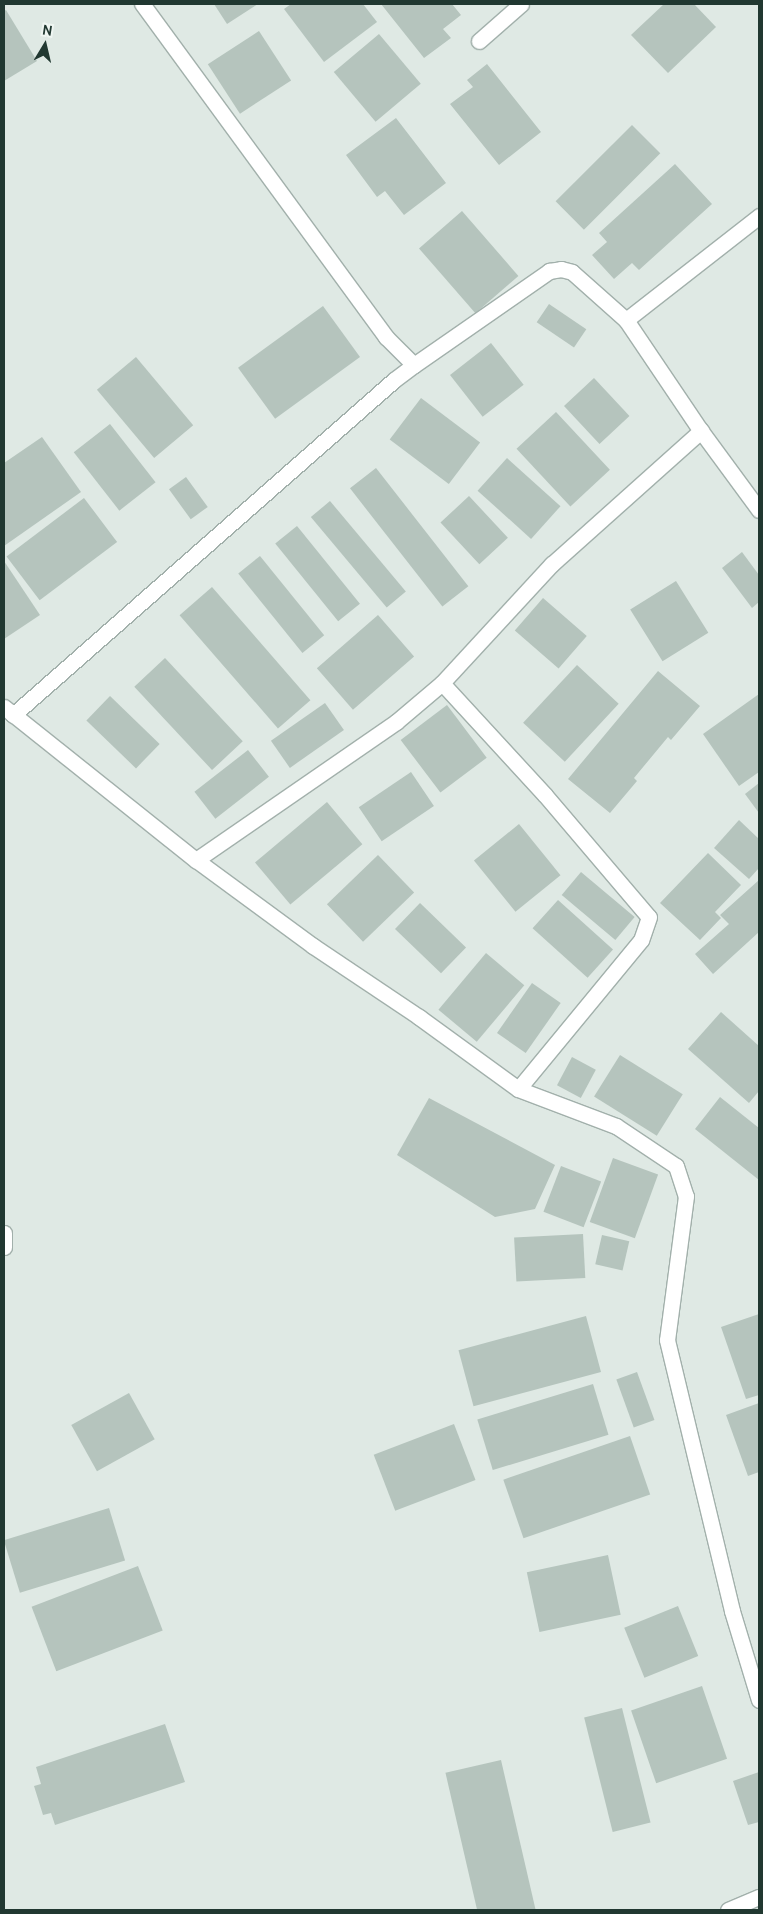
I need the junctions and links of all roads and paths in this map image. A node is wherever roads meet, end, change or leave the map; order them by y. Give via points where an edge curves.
1 (142, 4) edge
2 (520, 4) edge
3 (479, 41) dead end
4 (759, 216) edge
5 (626, 320) junction
6 (414, 365) junction
7 (701, 432) junction
8 (759, 510) edge
9 (442, 683) junction
10 (8, 711) edge
11 (196, 860) junction
12 (518, 1090) junction
13 (4, 1233) edge
14 (4, 1247) edge
15 (759, 1700) edge
16 (759, 1896) edge
17 (728, 1910) edge

1 - 6 street via 386,337
2 - 3 street
4 - 5 street
5 - 6 street via 572,272 561,269 549,271
5 - 7 street
6 - 10 street
7 - 8 street
7 - 9 street via 552,564
9 - 11 street via 396,722
9 - 12 street via 545,795 649,917 641,940
10 - 11 street
11 - 12 street
12 - 15 street via 616,1126 676,1166 686,1196 667,1340 732,1611
13 - 14 street
16 - 17 street

